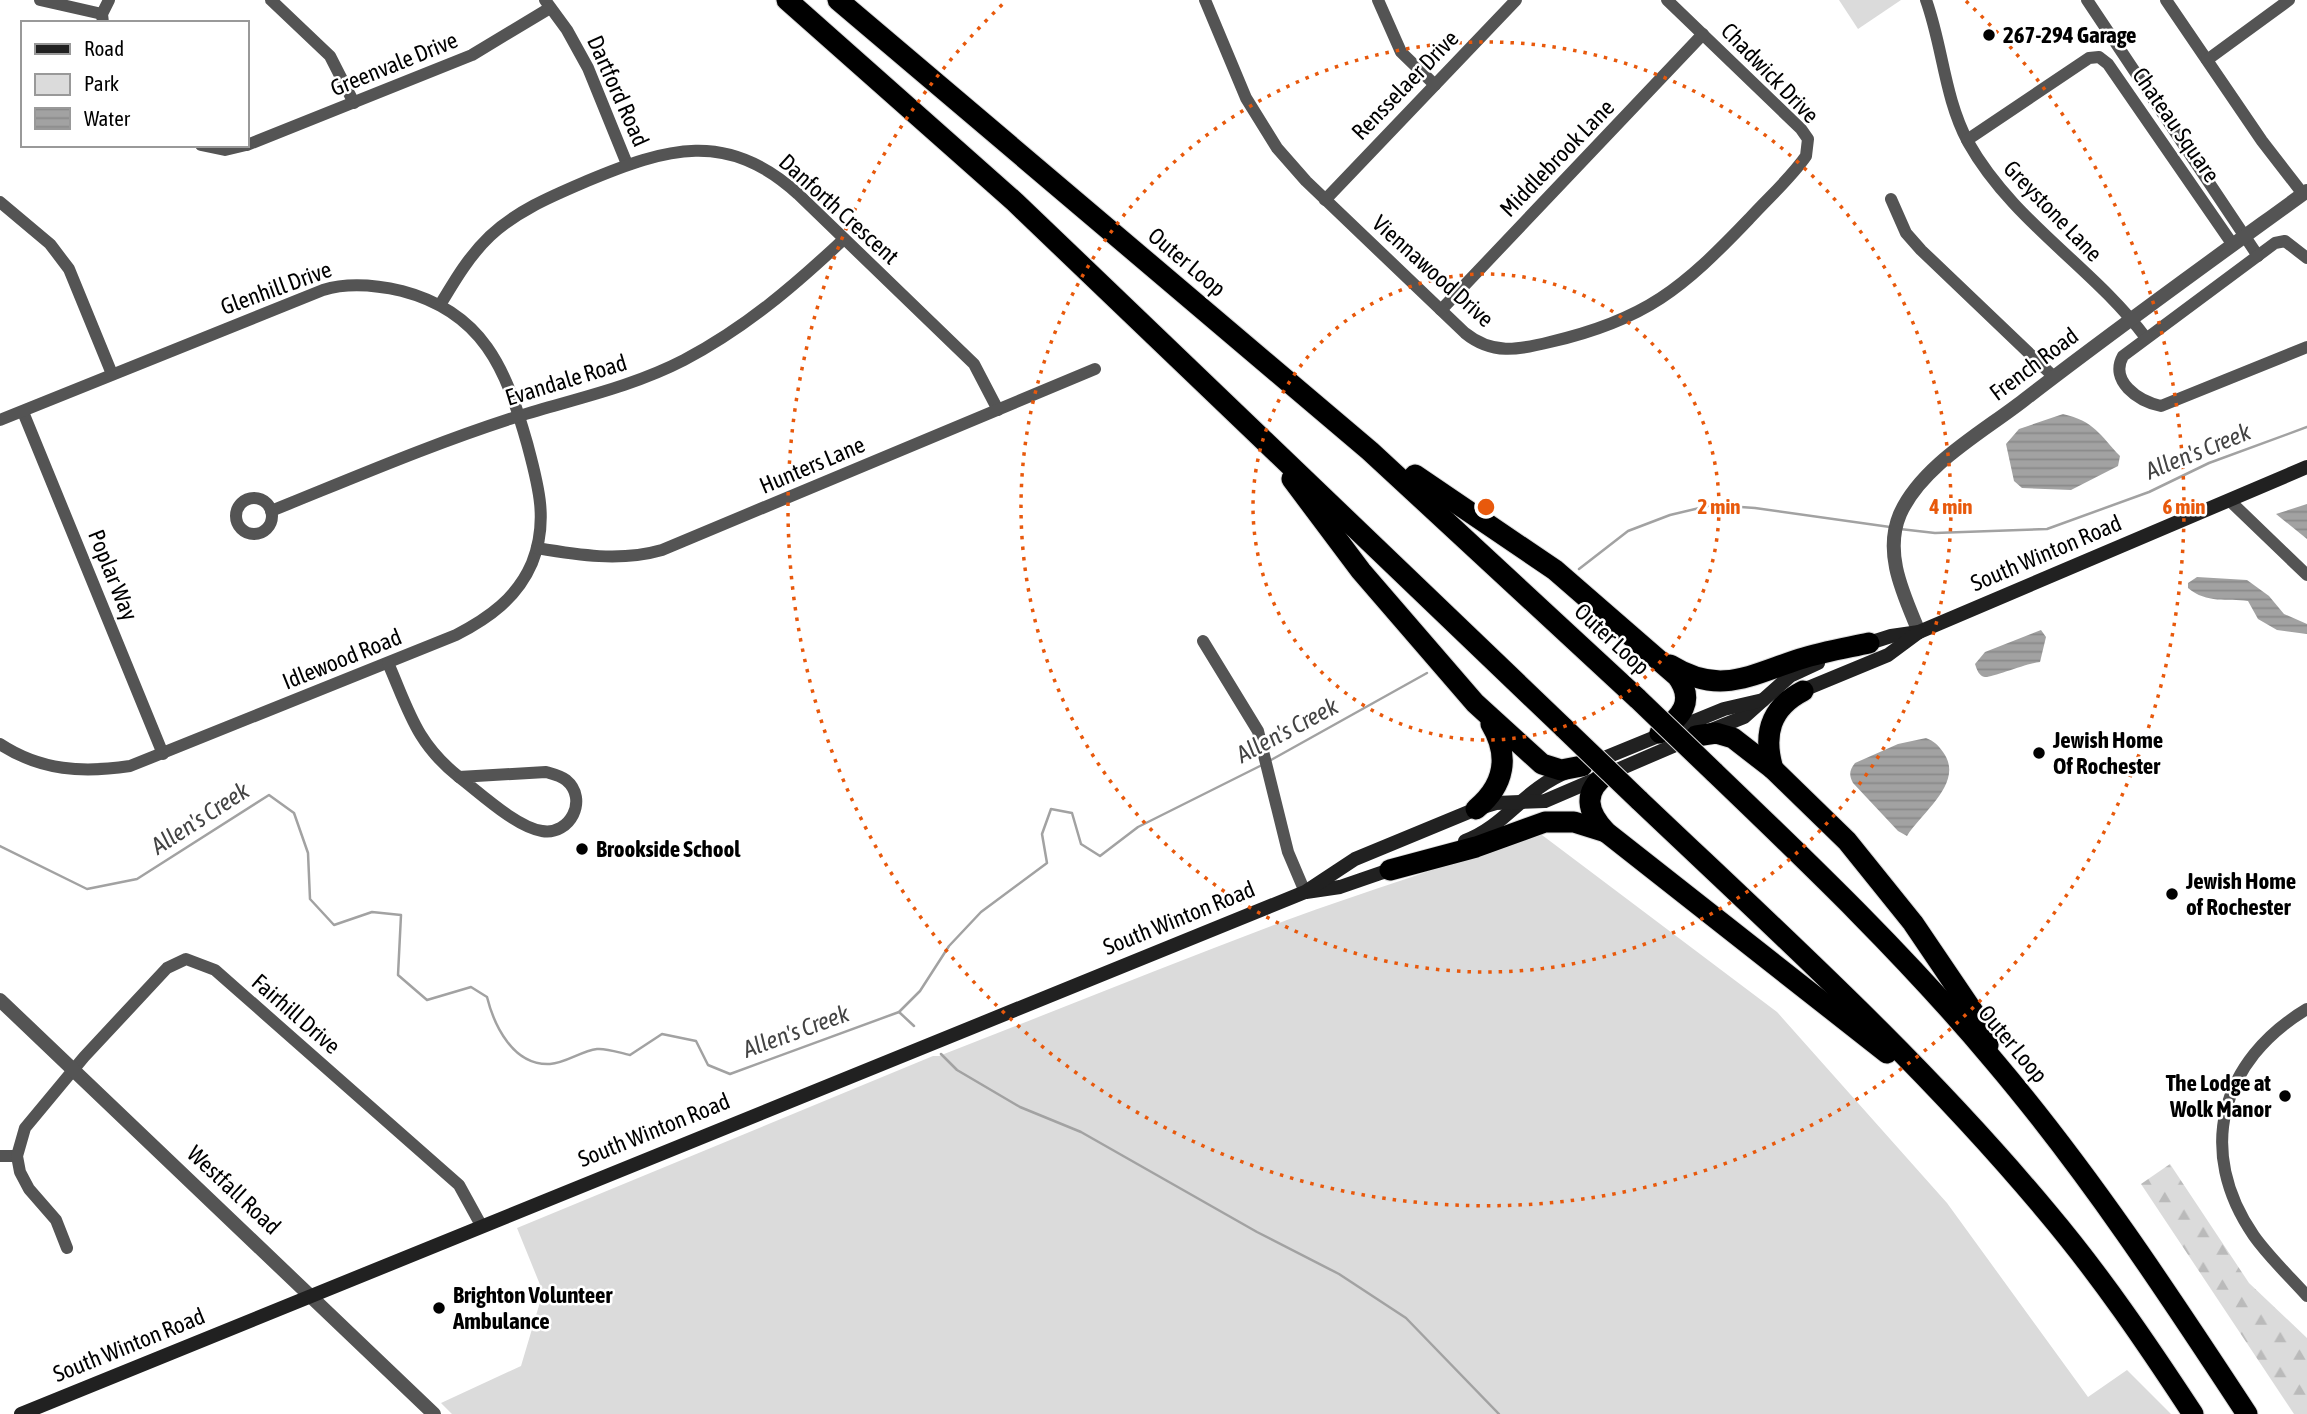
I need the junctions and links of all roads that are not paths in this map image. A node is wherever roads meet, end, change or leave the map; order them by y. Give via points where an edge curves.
1 (40, 0) edge
2 (109, 0) edge
3 (271, 0) edge
4 (787, 0) edge
5 (838, 0) edge
6 (1205, 0) edge
7 (1378, 0) edge
8 (1516, 0) edge
9 (1667, 0) edge
10 (1926, 0) edge
11 (2087, 0) edge
12 (2289, 0) edge
13 (2168, 1) edge
14 (548, 4) edge
15 (102, 18) edge
16 (1703, 34) junction
17 (2207, 60) junction
18 (1434, 85) junction
19 (354, 103) junction
20 (1967, 140) junction
21 (248, 145) edge
22 (213, 147) edge
23 (236, 147) edge
24 (1808, 148) joint
25 (627, 164) junction
26 (2305, 193) edge
27 (1891, 199) dead end
28 (1325, 200) junction
29 (0, 202) edge
30 (844, 239) junction
31 (2239, 240) junction
32 (2258, 256) junction
33 (2307, 258) edge
34 (440, 304) junction
35 (1441, 310) junction
36 (2132, 319) junction
37 (2146, 338) junction
38 (2307, 346) edge
39 (1095, 369) dead end
40 (112, 374) junction
41 (2054, 377) junction
42 (998, 410) junction
43 (23, 412) junction
44 (519, 416) junction
45 (0, 420) edge
46 (1370, 451) junction
47 (1278, 455) junction
48 (2307, 467) edge
49 (2229, 500) junction
50 (271, 511) dead end
51 (537, 548) junction
52 (2307, 575) edge
53 (1919, 632) junction
54 (1203, 641) dead end
55 (1869, 643) junction
56 (1650, 653) junction
57 (388, 663) junction
58 (1803, 691) junction
59 (1764, 700) junction
60 (1475, 703) junction
61 (1660, 733) junction
62 (1696, 736) junction
63 (0, 744) edge
64 (163, 754) junction
65 (1582, 766) junction
66 (1773, 769) junction
67 (1607, 774) junction
68 (459, 777) junction
69 (1518, 802) junction
70 (1476, 809) junction
71 (1606, 832) junction
72 (1390, 870) junction
73 (1305, 892) junction
74 (0, 1000) edge
75 (2307, 1009) edge
76 (1994, 1060) junction
77 (73, 1070) junction
78 (1934, 1087) junction
79 (0, 1156) edge
80 (17, 1156) junction
81 (481, 1225) junction
82 (68, 1248) dead end
83 (312, 1294) junction
84 (2307, 1296) edge
85 (31, 1412) edge
86 (434, 1414) edge
87 (2193, 1414) edge
88 (2247, 1414) edge

1 - 15 street
2 - 15 street
3 - 19 street via 330,56
4 - 47 highway via 1022,208
5 - 46 highway, Outer Loop
6 - 28 street, Viennawood Drive via 1262,128
7 - 18 street via 1401,52
8 - 18 street, Rensselaer Drive
9 - 16 street, Chadwick Drive
10 - 20 street, Greystone Lane via 1951,102
11 - 31 street
12 - 17 street
13 - 17 street
14 - 19 street, Greenvale Drive via 472,55
14 - 25 street, Dartford Road via 588,68
16 - 24 street, Chadwick Drive via 1801,129
16 - 35 street, Middlebrook Lane
17 - 26 street
18 - 28 street, Rensselaer Drive
19 - 21 street, Greenvale Drive
20 - 31 street, Chateau Square via 2089,58 2099,57
20 - 36 street, Greystone Lane via 1999,190
22 - 23 street, Greenvale Drive
24 - 35 street, Viennawood Drive via 1799,166 1710,260 1667,297 1621,321 1584,334 1504,350 1479,343
25 - 30 street, Danforth Crescent via 675,150 700,149 749,160 785,182
25 - 34 street, Danforth Crescent via 549,197 506,223 473,254
26 - 31 street, French Road
27 - 41 street via 1906,233 1921,250
28 - 35 street, Viennawood Drive
29 - 40 street via 44,239 69,269
30 - 42 street, Danforth Crescent via 974,364
30 - 44 street, Evandale Road via 785,294 685,359 618,387
31 - 32 street
31 - 36 street, French Road
32 - 33 street via 2285,241
32 - 37 street
34 - 40 street, Glenhill Drive via 377,286 331,288
34 - 44 street, Glenhill Drive via 466,322 488,346
36 - 37 street, Greystone Lane
36 - 41 street, French Road
37 - 38 street via 2123,356 2118,376 2131,391 2161,406
39 - 42 street, Hunters Lane
40 - 43 street, Glenhill Drive
41 - 53 street, French Road via 1922,481 1906,503 1894,547 1898,575
42 - 51 street, Hunters Lane via 662,550 637,556 600,556
43 - 45 street, Glenhill Drive
43 - 64 street, Poplar Way
44 - 50 street, Evandale Road
44 - 51 street, Idlewood Road via 541,502
46 - 56 highway via 1403,466 1533,554 1587,595
46 - 76 highway, Outer Loop, bridge via 1714,772 1911,966
47 - 60 highway via 1300,494
47 - 78 highway, bridge via 1854,1005
48 - 49 main road, South Winton Road
49 - 52 street
49 - 53 main road, South Winton Road
51 - 57 street, Idlewood Road via 520,584 494,613 456,635
53 - 55 main road, South Winton Road
53 - 58 main road, South Winton Road via 1888,655
54 - 73 street via 1258,731 1288,852
55 - 56 highway via 1726,682 1687,675
55 - 59 main road, South Winton Road via 1795,673
56 - 61 highway via 1677,676 1687,694 1683,711
57 - 64 street, Idlewood Road
57 - 68 street via 420,738
58 - 59 main road, South Winton Road
58 - 66 highway via 1782,706 1769,727 1766,745
59 - 61 main road, South Winton Road via 1724,709
59 - 62 main road, South Winton Road via 1740,719
60 - 65 highway via 1535,760 1558,769
60 - 70 highway via 1496,734 1504,759 1497,786
61 - 65 main road, South Winton Road
62 - 66 highway via 1729,736
62 - 67 main road, South Winton Road
63 - 64 street, Idlewood Road via 34,762 81,771 130,766
65 - 69 main road, South Winton Road via 1543,782
66 - 76 highway via 1847,841 1898,902 1978,1019
67 - 69 main road, South Winton Road via 1543,802
67 - 71 highway via 1593,787 1589,802 1592,816
68 - 68 street via 528,827 544,832 559,829 573,817 577,806 576,791 565,779 546,772
69 - 70 main road, South Winton Road
69 - 72 main road, South Winton Road via 1481,834
70 - 73 main road, South Winton Road via 1356,859
71 - 72 highway via 1574,822 1545,822
71 - 78 highway
72 - 73 main road, South Winton Road via 1340,887
73 - 81 main road, South Winton Road
74 - 77 street, Westfall Road
75 - 84 street via 2288,1021 2244,1066 2230,1093 2222,1136 2229,1185 2243,1217
76 - 88 highway, Outer Loop via 2131,1239
77 - 80 street via 29,1121
77 - 81 street, Fairhill Drive via 167,968 182,960 197,961 215,970 459,1185
77 - 83 street, Westfall Road
78 - 87 highway via 2047,1212 2133,1322
79 - 80 street
80 - 82 street via 24,1181 55,1220
81 - 83 main road, South Winton Road
83 - 85 main road, South Winton Road
83 - 86 street, Westfall Road

